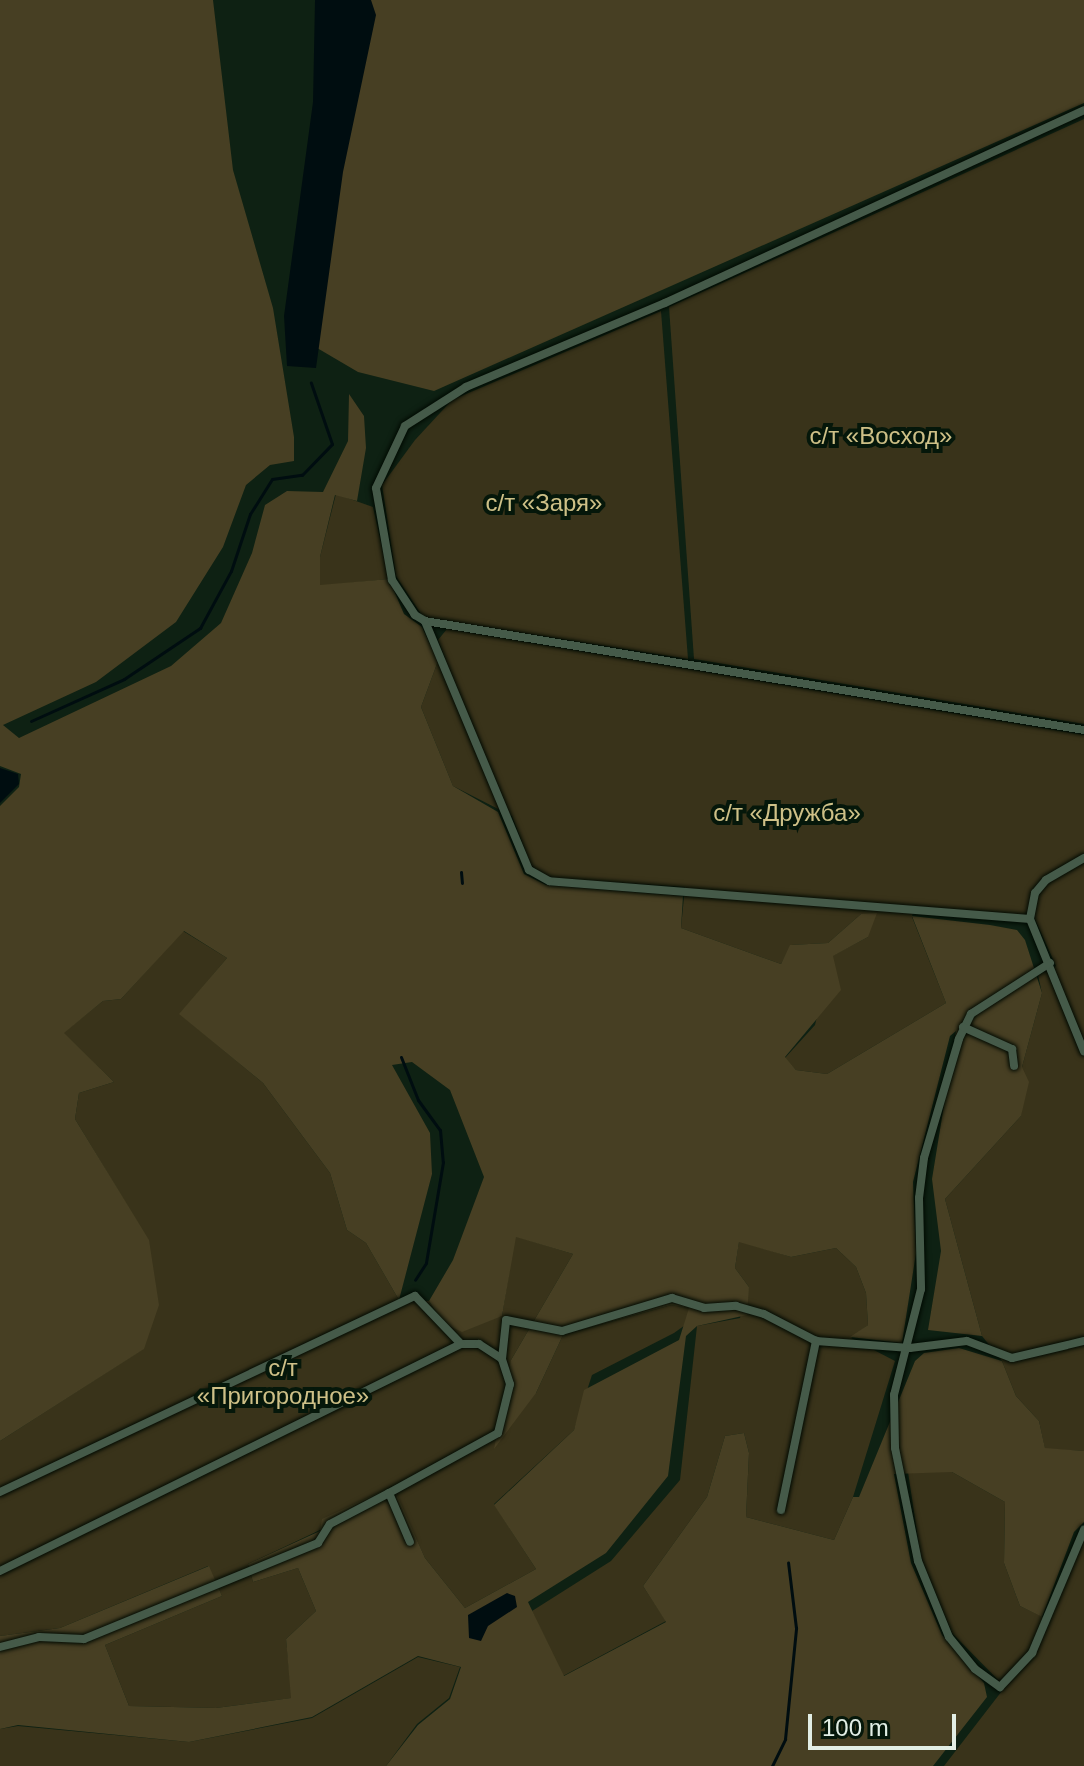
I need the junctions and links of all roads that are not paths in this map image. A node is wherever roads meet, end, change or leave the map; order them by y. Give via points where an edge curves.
1 (1084, 110) edge
2 (425, 621) junction
3 (1084, 730) edge
4 (1084, 858) edge
5 (1030, 919) junction
6 (1050, 963) junction
7 (963, 1027) junction
8 (1084, 1051) edge
9 (1014, 1066) dead end
10 (816, 1341) junction
11 (1084, 1341) edge
12 (461, 1344) junction
13 (910, 1348) junction
14 (502, 1359) junction
15 (0, 1492) edge
16 (389, 1493) junction
17 (781, 1510) dead end
18 (1084, 1530) edge
19 (410, 1542) dead end
20 (0, 1571) edge
21 (0, 1647) edge

1 - 2 street via 665,303 466,387 405,426 376,488 392,580 415,615
2 - 3 street
2 - 5 street via 529,870 549,881
4 - 5 street via 1046,880 1035,893
5 - 6 street
6 - 7 street via 1004,989 971,1014
6 - 8 street
7 - 9 street via 1012,1049
7 - 13 street via 924,1158 919,1198 921,1289
10 - 13 street
10 - 14 street via 764,1314 736,1306 704,1308 672,1298 562,1331 506,1320
10 - 17 street
11 - 13 street via 1012,1358 967,1341
12 - 14 street via 479,1344
12 - 15 street via 415,1296
12 - 20 street
13 - 18 street via 894,1395 895,1448 918,1561 949,1637 975,1669 1000,1687 1032,1653
14 - 16 street via 510,1384 498,1433
16 - 19 street
16 - 21 street via 330,1524 318,1543 84,1639 39,1637

